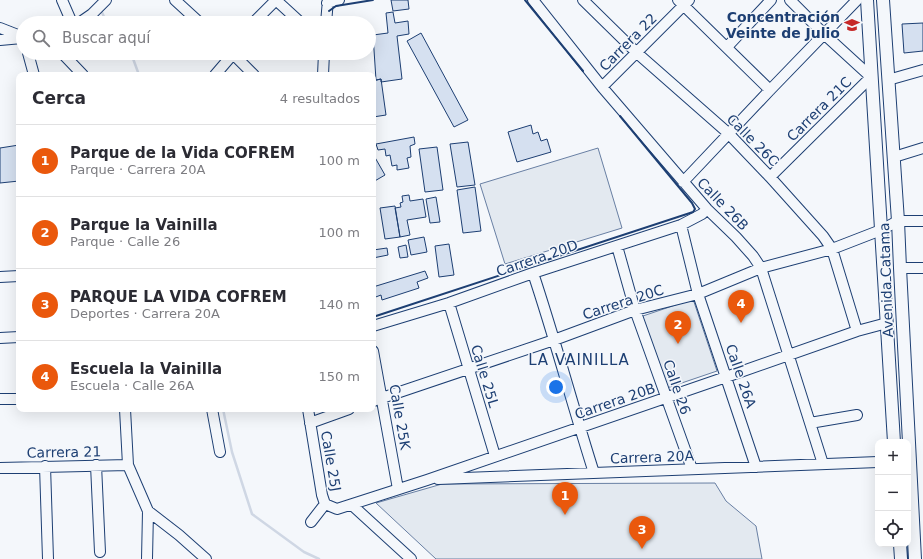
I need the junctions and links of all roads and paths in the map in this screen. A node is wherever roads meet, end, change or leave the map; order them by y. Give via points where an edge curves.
1 (62, 0) edge
2 (106, 0) edge
3 (175, 0) edge
4 (276, 0) edge
5 (533, 0) edge
6 (583, 0) edge
7 (771, 0) edge
8 (790, 0) edge
9 (857, 0) edge
10 (867, 0) edge
11 (883, 0) edge
12 (331, 1) edge
13 (684, 2) edge
14 (69, 16) edge
15 (88, 16) edge
16 (192, 16) edge
17 (260, 16) edge
18 (293, 16) edge
19 (328, 16) edge
20 (0, 28) edge
21 (16, 34) edge
22 (824, 34) junction
23 (16, 38) edge
24 (0, 40) edge
25 (728, 48) junction
26 (637, 53) junction
27 (30, 60) edge
28 (69, 60) edge
29 (227, 60) edge
30 (238, 60) edge
31 (324, 60) edge
32 (923, 70) edge
33 (33, 72) edge
34 (80, 72) edge
35 (217, 72) edge
36 (251, 72) edge
37 (323, 72) edge
38 (871, 77) junction
39 (888, 80) junction
40 (602, 87) junction
41 (770, 90) junction
42 (728, 133) junction
43 (923, 148) edge
44 (894, 157) junction
45 (770, 177) junction
46 (683, 182) junction
47 (707, 209) junction
48 (898, 221) junction
49 (923, 221) edge
50 (681, 225) junction
51 (881, 230) junction
52 (617, 246) junction
53 (832, 249) junction
54 (761, 268) junction
55 (900, 268) junction
56 (923, 268) edge
57 (533, 273) junction
58 (16, 276) edge
59 (0, 277) edge
60 (698, 294) junction
61 (449, 303) junction
62 (636, 310) junction
63 (886, 323) junction
64 (376, 325) edge
65 (857, 331) junction
66 (0, 338) edge
67 (16, 338) edge
68 (554, 340) junction
69 (789, 356) junction
70 (468, 370) junction
71 (726, 378) junction
72 (376, 387) edge
73 (666, 398) junction
74 (0, 399) edge
75 (16, 399) edge
76 (377, 399) edge
77 (125, 412) edge
78 (213, 412) edge
79 (308, 412) edge
80 (340, 412) edge
81 (857, 415) dead end
82 (310, 422) junction
83 (810, 423) junction
84 (579, 428) junction
85 (894, 439) edge
86 (220, 452) dead end
87 (495, 456) junction
88 (875, 462) edge
89 (823, 464) junction
90 (96, 465) junction
91 (128, 465) junction
92 (45, 466) junction
93 (756, 467) junction
94 (0, 468) edge
95 (692, 469) junction
96 (594, 473) junction
97 (427, 480) junction
98 (398, 489) junction
99 (325, 504) junction
100 (352, 505) junction
101 (148, 511) junction
102 (311, 522) dead end
103 (900, 547) edge
104 (100, 552) dead end
105 (48, 559) edge
106 (147, 559) edge
107 (206, 559) edge
108 (411, 559) edge
109 (901, 559) edge
110 (915, 559) edge

1 - 14 street
2 - 15 street
3 - 16 street
4 - 17 street
4 - 18 street
5 - 40 street, Calle 26B
6 - 26 street, Calle 26C
7 - 25 street
8 - 22 street
9 - 22 street
10 - 38 main road, Avenida Catama
11 - 39 main road, Avenida Catama
12 - 19 street
13 - 25 street
13 - 26 street, Carrera 22
20 - 21 street
22 - 38 street
22 - 41 street
23 - 24 street
25 - 41 street
26 - 40 street, Carrera 22
26 - 42 street, Calle 26C
27 - 33 street
28 - 34 street
29 - 35 street
30 - 36 street
31 - 37 street
32 - 39 street
38 - 45 street, Carrera 21C
38 - 51 main road, Avenida Catama
39 - 44 main road, Avenida Catama
40 - 46 street, Calle 26B
41 - 42 street
42 - 45 street, Calle 26C
42 - 46 street
43 - 44 street
44 - 48 main road, Avenida Catama
45 - 53 street, Calle 26C
46 - 47 street, Calle 26B
47 - 50 street, Carrera 20D
47 - 54 street, Calle 26B via 736,237
48 - 49 street
48 - 51 street, Carrera 20C
48 - 55 main road, Avenida Catama
50 - 52 street, Carrera 20D
50 - 60 street, Calle 26A
51 - 53 street, Carrera 20C
51 - 63 main road, Avenida Catama
52 - 57 street, Carrera 20D
52 - 62 street, Calle 26
53 - 54 street, Carrera 20C
53 - 65 street, Calle 26C
54 - 60 street, Carrera 20C
54 - 69 street, Calle 26B
55 - 56 street
55 - 110 main road, Avenida Catama
57 - 61 street, Carrera 20D
57 - 68 street
58 - 59 street
60 - 62 street, Carrera 20C
60 - 71 street, Calle 26A
61 - 64 street, Carrera 20D
61 - 70 street, Calle 25L
62 - 68 street, Carrera 20C
62 - 73 street, Calle 26
63 - 65 street, Carrera 20B
63 - 85 main road, Avenida Catama
65 - 69 street, Carrera 20B
66 - 67 street
68 - 70 street, Carrera 20C
68 - 84 street
69 - 71 street, Carrera 20B
69 - 83 street, Calle 26B
70 - 76 street, Carrera 20C
70 - 87 street, Calle 25L
71 - 73 street, Carrera 20B
71 - 93 street, Calle 26A
72 - 76 street, Calle 25K
73 - 84 street, Carrera 20B
73 - 95 street, Calle 26
74 - 75 street
76 - 98 street, Calle 25K
77 - 91 street
78 - 86 street
79 - 82 street, Calle 25J
80 - 82 street
81 - 83 street
82 - 99 street, Calle 25J
83 - 89 street, Calle 26B
84 - 87 street, Carrera 20B
84 - 96 street
87 - 97 street, Carrera 20B
88 - 89 street, Carrera 20A
89 - 93 street, Carrera 20A
90 - 91 street, Carrera 21
90 - 92 street, Carrera 21
90 - 104 street
91 - 101 street
92 - 94 street, Carrera 21
92 - 105 street
93 - 95 street, Carrera 20A
95 - 96 street, Carrera 20A
96 - 97 street, Carrera 20A
97 - 98 street, Carrera 20B
98 - 100 street, Carrera 20B
99 - 100 street, Calle 25J via 336,509
99 - 102 street
100 - 108 street, Calle 25J
101 - 106 street
101 - 107 street
103 - 109 main road

